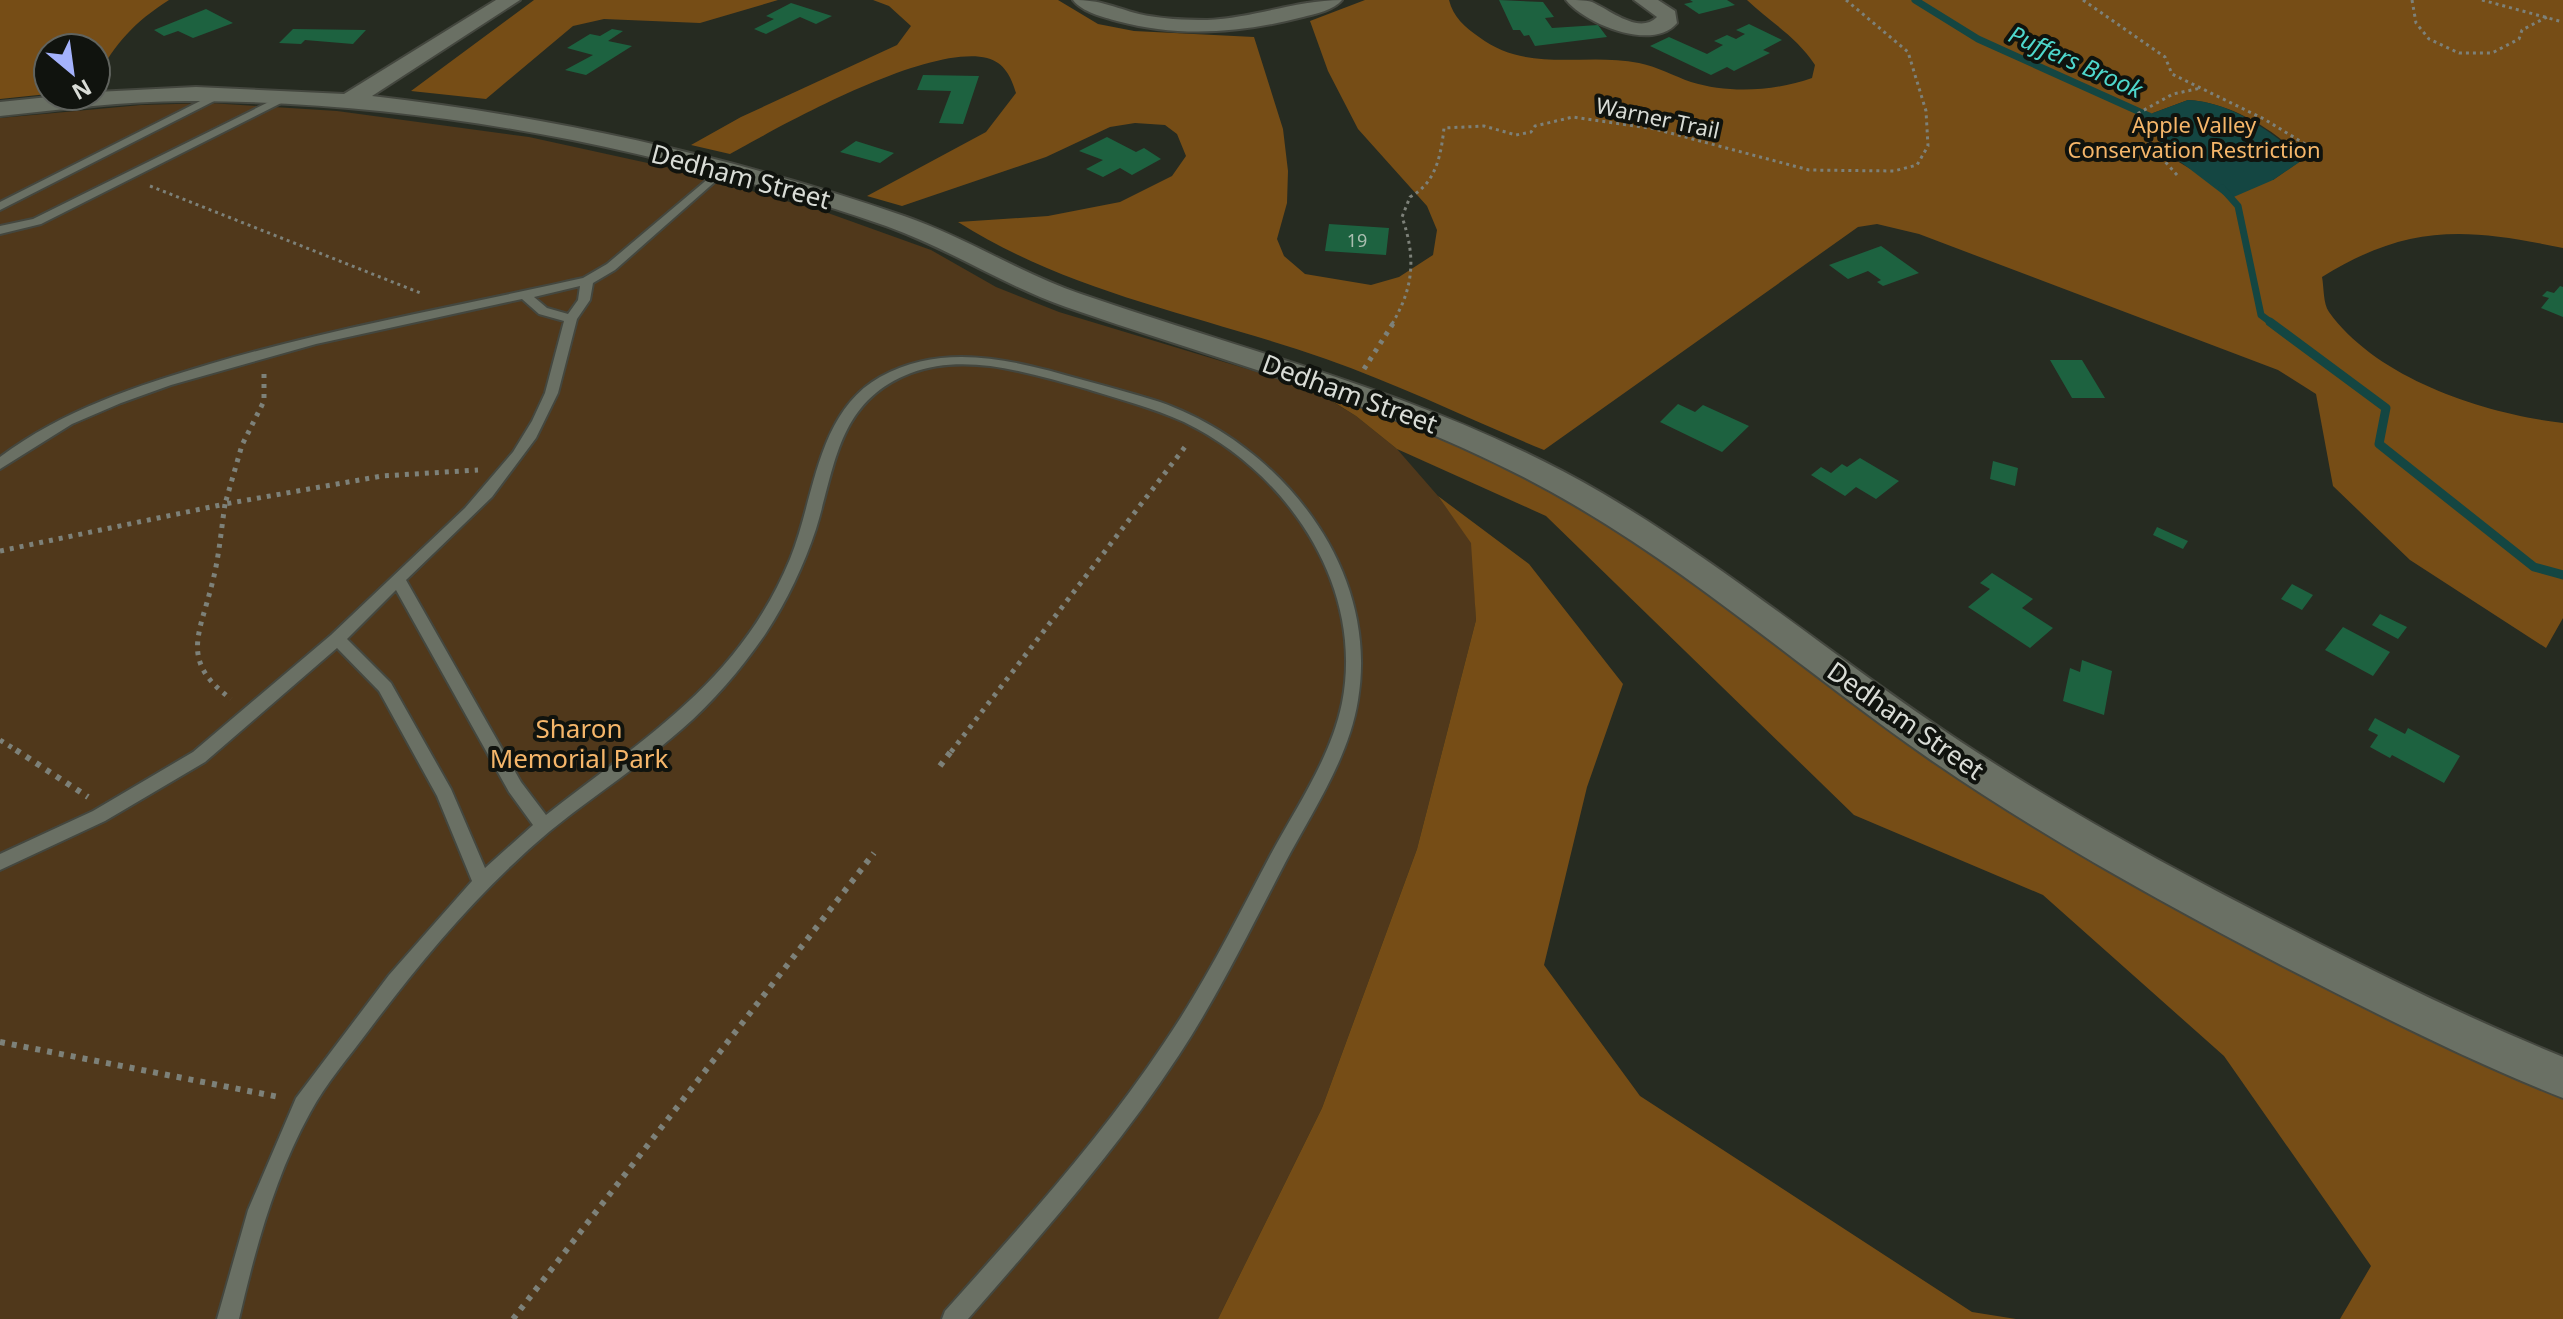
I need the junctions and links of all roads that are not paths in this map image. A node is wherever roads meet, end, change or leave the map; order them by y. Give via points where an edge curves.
1 (510, 0) edge
2 (1083, 0) edge
3 (1332, 0) edge
4 (1576, 0) edge
5 (1644, 0) edge
6 (220, 94) junction
7 (287, 96) junction
8 (348, 101) junction
9 (0, 109) edge
10 (722, 170) junction
11 (0, 207) edge
12 (0, 230) edge
13 (587, 281) junction
14 (525, 295) junction
15 (571, 319) junction
16 (0, 464) edge
17 (398, 579) junction
18 (337, 639) junction
19 (544, 826) junction
20 (0, 862) edge
21 (481, 881) junction
22 (2563, 1078) edge
23 (228, 1319) edge
24 (953, 1319) edge

1 - 8 street
2 - 3 street via 1130,18 1201,24 1280,18
4 - 5 street via 1625,27 1648,30 1667,23 1668,15
6 - 7 street, Dedham Street
6 - 9 street, Dedham Street
6 - 11 lane
7 - 8 street, Dedham Street
7 - 12 lane via 37,222
8 - 10 street, Dedham Street via 542,127
10 - 13 lane via 611,267
10 - 22 street, Dedham Street via 895,221 1072,301 1353,392 1475,440 1590,500 2025,802 2409,1010
13 - 14 lane
13 - 15 lane via 584,300
14 - 15 lane via 543,311
14 - 16 lane via 260,354 148,388 77,414
15 - 17 lane via 543,413 507,470
17 - 18 lane
17 - 19 lane via 515,787
18 - 20 lane via 199,757 108,811
18 - 21 lane via 385,687 445,794
19 - 21 lane
19 - 24 lane via 677,724 762,626 807,534 834,434 858,401 895,375 930,364 993,362 1157,405 1242,452 1277,483 1329,555 1352,619 1351,698 1332,757 1175,1046 1052,1206
21 - 23 lane via 394,980 304,1102 267,1185

